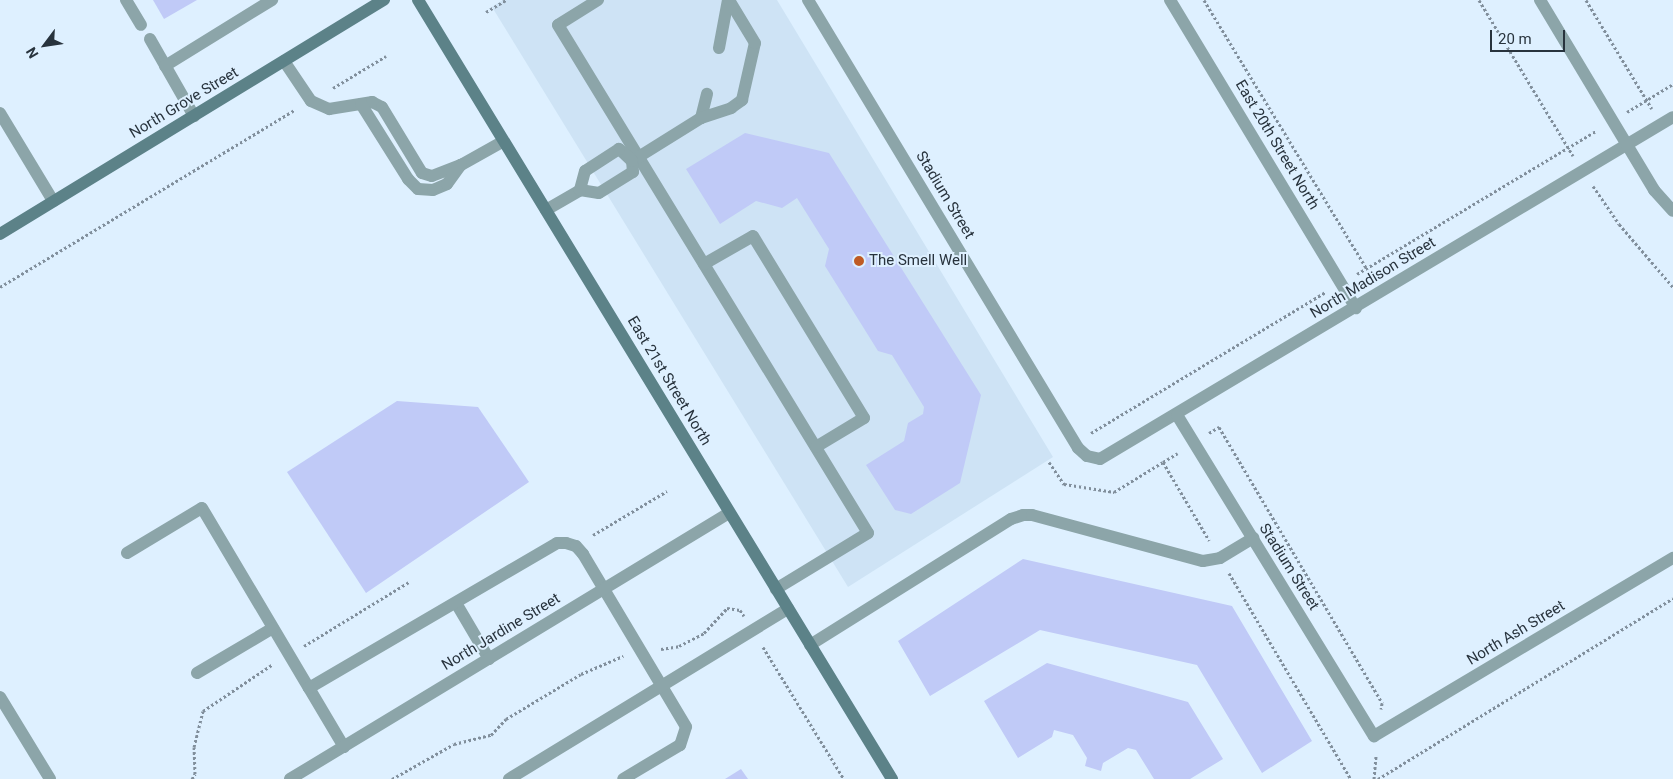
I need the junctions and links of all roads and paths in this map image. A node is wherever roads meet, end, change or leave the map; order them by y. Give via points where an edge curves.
1 (126, 0) edge
2 (272, 0) edge
3 (384, 0) edge
4 (418, 0) edge
5 (506, 0) edge
6 (598, 0) edge
7 (728, 0) edge
8 (808, 0) edge
9 (1170, 0) edge
10 (1204, 0) edge
11 (1479, 0) edge
12 (1540, 0) edge
13 (1586, 0) edge
14 (486, 12) dead end
15 (141, 25) dead end
16 (150, 39) dead end
17 (719, 48) dead end
18 (386, 56) dead end
19 (284, 61) junction
20 (165, 66) junction
21 (1673, 84) edge
22 (707, 94) dead end
23 (1647, 100) junction
24 (311, 101) junction
25 (0, 113) edge
26 (194, 116) junction
27 (1673, 117) edge
28 (701, 118) junction
29 (1613, 121) junction
30 (1661, 124) junction
31 (502, 142) junction
32 (1627, 145) junction
33 (1568, 148) junction
34 (636, 159) junction
35 (1583, 171) junction
36 (580, 190) junction
37 (53, 201) junction
38 (546, 210) junction
39 (1673, 211) edge
40 (0, 234) edge
41 (704, 264) junction
42 (1366, 268) junction
43 (1341, 284) junction
44 (0, 287) edge
45 (1673, 287) edge
46 (1356, 308) junction
47 (1177, 415) junction
48 (1090, 433) dead end
49 (816, 447) junction
50 (1087, 456) joint
51 (1049, 462) dead end
52 (667, 491) dead end
53 (729, 513) junction
54 (592, 535) dead end
55 (1253, 538) junction
56 (127, 553) dead end
57 (1220, 558) junction
58 (1673, 558) edge
59 (604, 589) junction
60 (776, 589) junction
61 (1673, 598) edge
62 (456, 603) junction
63 (788, 609) junction
64 (273, 628) junction
65 (810, 645) junction
66 (489, 659) junction
67 (197, 673) dead end
68 (663, 686) junction
69 (310, 688) junction
70 (0, 697) edge
71 (1374, 736) joint
72 (344, 747) junction
73 (50, 779) edge
74 (290, 779) edge
75 (510, 779) edge
76 (623, 779) edge
77 (892, 779) edge
78 (1352, 779) edge
79 (1378, 779) edge

1 - 15 street
2 - 20 street
3 - 19 main road, North Grove Street
4 - 31 main road, East 21st Street North
5 - 14 path
6 - 34 street via 558,25
7 - 17 street
7 - 28 street via 755,43 747,86 742,100 731,108
8 - 50 street, Stadium Street via 1078,448
9 - 43 street, East 20th Street North
10 - 42 path
11 - 33 path
12 - 29 street
13 - 23 path
16 - 20 street
18 - 24 path
19 - 24 street
19 - 26 main road, North Grove Street
20 - 26 street
21 - 23 path
22 - 28 street
23 - 29 path
23 - 30 path
24 - 31 street via 329,109 372,102 382,106 422,173 432,176 461,165
24 - 44 path
25 - 37 street
26 - 37 main road, North Grove Street
27 - 30 street, North Madison Street
28 - 34 street
29 - 32 street
29 - 33 path
30 - 32 street, North Madison Street
31 - 38 main road, East 21st Street North
32 - 35 street, North Madison Street
32 - 39 street via 1654,190
33 - 35 path
33 - 42 path
34 - 36 street via 633,172 599,193
34 - 36 street via 619,149 585,171
34 - 41 street
35 - 45 path via 1619,224
35 - 46 street, North Madison Street
36 - 38 street
37 - 40 main road, North Grove Street
38 - 53 main road, East 21st Street North
41 - 49 street
41 - 49 street via 753,236 864,418
42 - 43 path
43 - 46 street, East 20th Street North
43 - 48 path
46 - 47 street, North Madison Street
47 - 50 street, North Madison Street via 1111,455 1100,459
47 - 55 street, Stadium Street
49 - 60 street via 868,533
51 - 57 path via 1064,484 1114,492 1163,462
52 - 54 path
53 - 59 street, North Jardine Street
53 - 60 main road, East 21st Street North
55 - 57 street
55 - 71 street, Stadium Street
56 - 64 street via 202,508
57 - 65 street via 1203,561 1032,515 1023,516 1011,519
57 - 78 path
58 - 71 street, North Ash Street
59 - 62 street via 576,546 557,543
59 - 66 street, North Jardine Street
59 - 68 street
60 - 63 main road, East 21st Street North
61 - 79 path
62 - 66 street
62 - 69 street
63 - 65 main road, East 21st Street North
63 - 68 street
64 - 67 street
64 - 69 street
65 - 77 main road, East 21st Street North
66 - 72 street, North Jardine Street
68 - 75 street
68 - 76 street via 686,727 685,736 680,745
69 - 72 street
70 - 73 street
72 - 74 street, North Jardine Street

